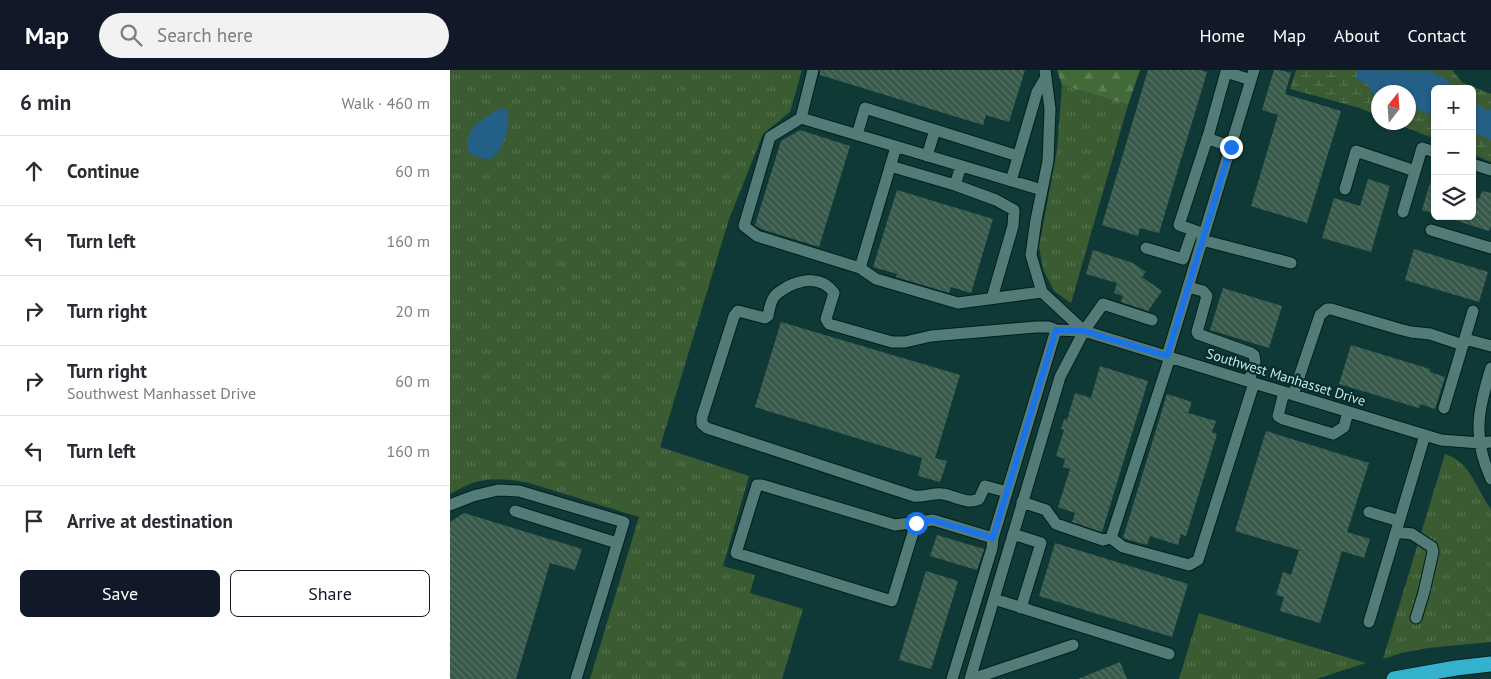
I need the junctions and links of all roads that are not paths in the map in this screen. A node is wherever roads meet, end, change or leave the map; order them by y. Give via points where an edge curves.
1 (813, 70) edge
2 (1046, 74) edge
3 (1253, 75) edge
4 (801, 118) junction
5 (935, 130) junction
6 (857, 135) junction
7 (1207, 138) junction
8 (896, 147) junction
9 (1231, 147) junction
10 (1431, 151) edge
11 (927, 156) junction
12 (1018, 156) junction
13 (1476, 165) edge
14 (890, 166) junction
15 (960, 166) junction
16 (1491, 170) edge
17 (1416, 171) junction
18 (1011, 180) junction
19 (955, 185) junction
20 (1344, 189) dead end
21 (1042, 190) junction
22 (1403, 212) dead end
23 (1193, 230) junction
24 (1431, 230) dead end
25 (1203, 237) junction
26 (1146, 248) dead end
27 (1491, 248) edge
28 (1291, 263) dead end
29 (860, 268) junction
30 (1188, 287) junction
31 (1042, 292) junction
32 (992, 298) junction
33 (1473, 311) dead end
34 (1152, 320) dead end
35 (1056, 330) junction
36 (1084, 331) junction
37 (1464, 342) junction
38 (1491, 346) edge
39 (1169, 357) junction
40 (1491, 368) edge
41 (1252, 382) junction
42 (1288, 393) junction
43 (1487, 394) edge
44 (1444, 408) dead end
45 (1348, 412) junction
46 (1425, 435) junction
47 (1486, 443) edge
48 (1491, 479) edge
49 (1007, 492) junction
50 (1022, 502) junction
51 (450, 505) edge
52 (515, 511) dead end
53 (1369, 512) dead end
54 (916, 523) junction
55 (1398, 527) junction
56 (1013, 534) junction
57 (993, 538) junction
58 (1111, 538) junction
59 (617, 543) junction
60 (994, 599) junction
61 (1021, 608) junction
62 (1416, 618) dead end
63 (1369, 622) dead end
64 (1073, 645) dead end
65 (1169, 654) dead end
66 (1491, 664) edge
67 (576, 679) edge
68 (952, 679) edge
69 (971, 679) edge
70 (1394, 679) edge

1 - 4 street
2 - 12 street via 1037,92
2 - 21 street via 1050,118 1048,161
3 - 7 street via 1226,72
3 - 9 street
4 - 6 street
4 - 29 street via 770,137 744,226 757,236
5 - 6 street via 865,108
5 - 11 street
5 - 12 street
6 - 8 street
7 - 9 street
7 - 23 street via 1179,225
8 - 11 street
8 - 14 street
9 - 25 street
10 - 17 street via 1422,148
11 - 15 street
12 - 18 street
13 - 16 street
14 - 19 street
14 - 29 street
15 - 18 street
15 - 19 street
17 - 20 street via 1356,151
17 - 22 street
18 - 21 street
19 - 32 street via 1014,210 1013,226
21 - 31 street via 1031,255
23 - 25 street
23 - 26 street via 1183,259
24 - 27 street
25 - 28 street
25 - 30 street
29 - 32 street via 876,279 958,303
30 - 39 street
30 - 41 street via 1203,291 1208,296 1197,332 1199,336 1254,355 1256,362
31 - 32 street
31 - 36 street
33 - 37 street
34 - 36 street via 1103,304
35 - 36 street
35 - 49 street
35 - 49 street via 1036,327 892,342 830,324 826,319 834,293 827,285 812,280 801,281 774,297 765,318 738,311 734,316 702,417 702,424 707,428 914,496 941,493 971,502 979,499 985,486
36 - 39 street, Southwest Manhasset Drive
36 - 50 street via 1060,377
37 - 38 street
37 - 42 street via 1411,332 1327,309 1320,315 1299,376
37 - 44 street
39 - 41 street, Southwest Manhasset Drive
39 - 58 street
40 - 43 street
41 - 42 street, Southwest Manhasset Drive
41 - 58 street via 1198,560 1189,564 1123,547
42 - 45 street, Southwest Manhasset Drive
42 - 45 street via 1278,412 1282,419 1333,434 1344,427
43 - 47 street via 1479,411
45 - 46 street, Southwest Manhasset Drive
46 - 47 street, Southwest Manhasset Drive via 1441,440
46 - 55 street
47 - 48 street via 1482,455
49 - 57 street
50 - 56 street
50 - 58 street via 1046,510 1056,524 1103,540
51 - 59 street via 498,490 519,491 624,522
52 - 59 street
53 - 55 street
54 - 54 street via 895,525 762,485 757,486 736,553 892,601
54 - 57 street via 933,520
55 - 62 street via 1432,547 1433,552
55 - 63 street
56 - 60 street
56 - 61 street via 1041,543
57 - 68 street
59 - 67 street
60 - 61 street
60 - 69 street
61 - 65 street
64 - 69 street
66 - 70 highway

